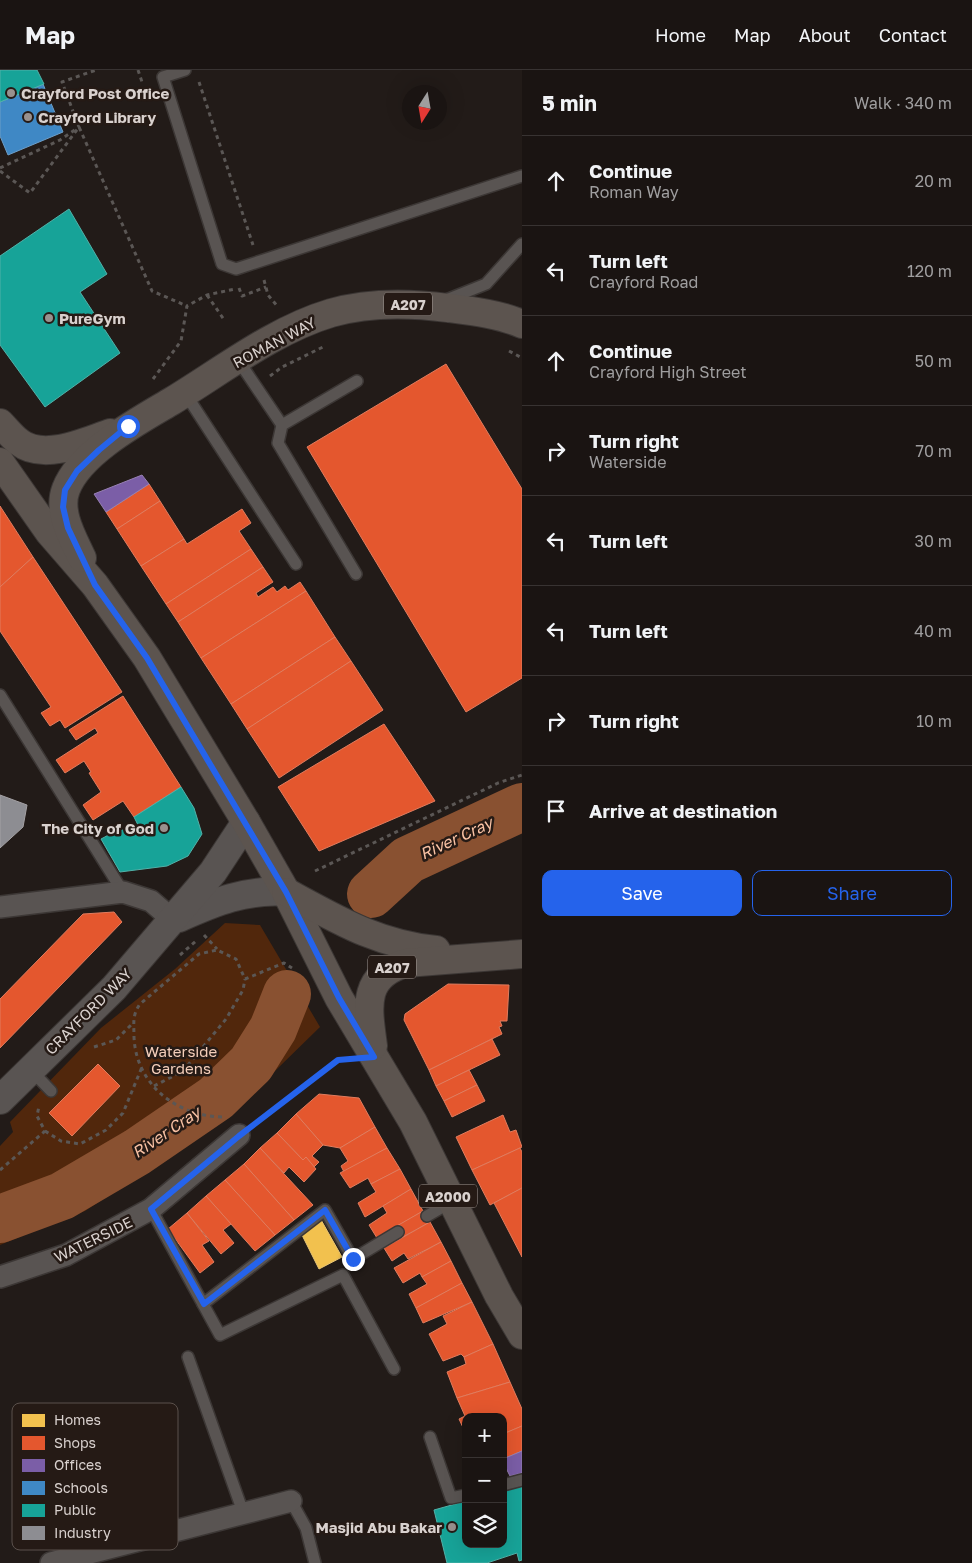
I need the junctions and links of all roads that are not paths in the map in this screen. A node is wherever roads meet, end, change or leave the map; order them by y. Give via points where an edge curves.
1 (185, 70) edge
2 (522, 176) edge
3 (521, 245) edge
4 (432, 306) junction
5 (522, 324) edge
6 (238, 360) junction
7 (357, 381) dead end
8 (185, 393) junction
9 (0, 423) edge
10 (282, 425) junction
11 (128, 426) junction
12 (0, 462) edge
13 (296, 564) dead end
14 (356, 574) dead end
15 (95, 585) junction
16 (0, 695) edge
17 (246, 822) junction
18 (123, 892) junction
19 (286, 892) junction
20 (0, 907) edge
21 (173, 920) junction
22 (522, 954) edge
23 (490, 955) junction
24 (374, 1057) junction
25 (29, 1069) junction
26 (51, 1091) dead end
27 (0, 1100) edge
28 (239, 1136) road end
29 (451, 1202) junction
30 (151, 1209) junction
31 (426, 1216) dead end
32 (398, 1232) dead end
33 (0, 1277) edge
34 (204, 1304) junction
35 (522, 1335) edge
36 (188, 1357) dead end
37 (394, 1369) dead end
38 (430, 1437) dead end
39 (522, 1480) edge
40 (507, 1483) edge
41 (462, 1495) edge
42 (291, 1501) joint
43 (243, 1512) junction
44 (178, 1529) edge
45 (100, 1550) edge
46 (51, 1563) edge
47 (315, 1563) edge

1 - 2 lane via 163,77 222,264 236,269
3 - 4 lane via 486,284
4 - 5 main road, ROMAN WAY / A207 via 477,312
4 - 6 main road, ROMAN WAY / A207 via 388,303 332,313 295,328
6 - 8 main road, ROMAN WAY / A207
6 - 10 lane
7 - 10 lane
8 - 11 main road, ROMAN WAY / A207
8 - 13 lane
9 - 11 main road, ROMAN WAY / A207 via 20,443 36,449 68,448
10 - 14 lane via 278,443
11 - 15 main road, ROMAN WAY / A207 via 77,471 65,490 63,507 68,528
12 - 15 main road, A207 via 49,532
15 - 17 main road, A207 via 147,658
16 - 18 lane
17 - 19 main road, A207
17 - 21 main road, CRAYFORD WAY via 214,872
18 - 20 street
18 - 21 street via 150,901
19 - 21 main road, CRAYFORD WAY via 265,890 240,894
19 - 23 main road, A207 via 346,925 407,947
19 - 24 main road via 339,998
21 - 25 main road, CRAYFORD WAY via 114,988
22 - 23 main road, A207
23 - 24 main road, A207 via 406,963 381,974 373,988 368,1010
24 - 29 main road, A2000 via 414,1122
25 - 26 lane
25 - 27 main road, CRAYFORD WAY
28 - 30 street, WATERSIDE
29 - 31 lane
29 - 35 main road, A2000
30 - 33 street, WATERSIDE via 66,1255
30 - 34 lane
32 - 34 lane via 353,1259 325,1210
34 - 37 lane via 220,1334 343,1275
36 - 43 lane
38 - 41 lane via 451,1498
39 - 40 lane
42 - 43 street
42 - 47 lane via 306,1528
43 - 44 street
45 - 46 street

